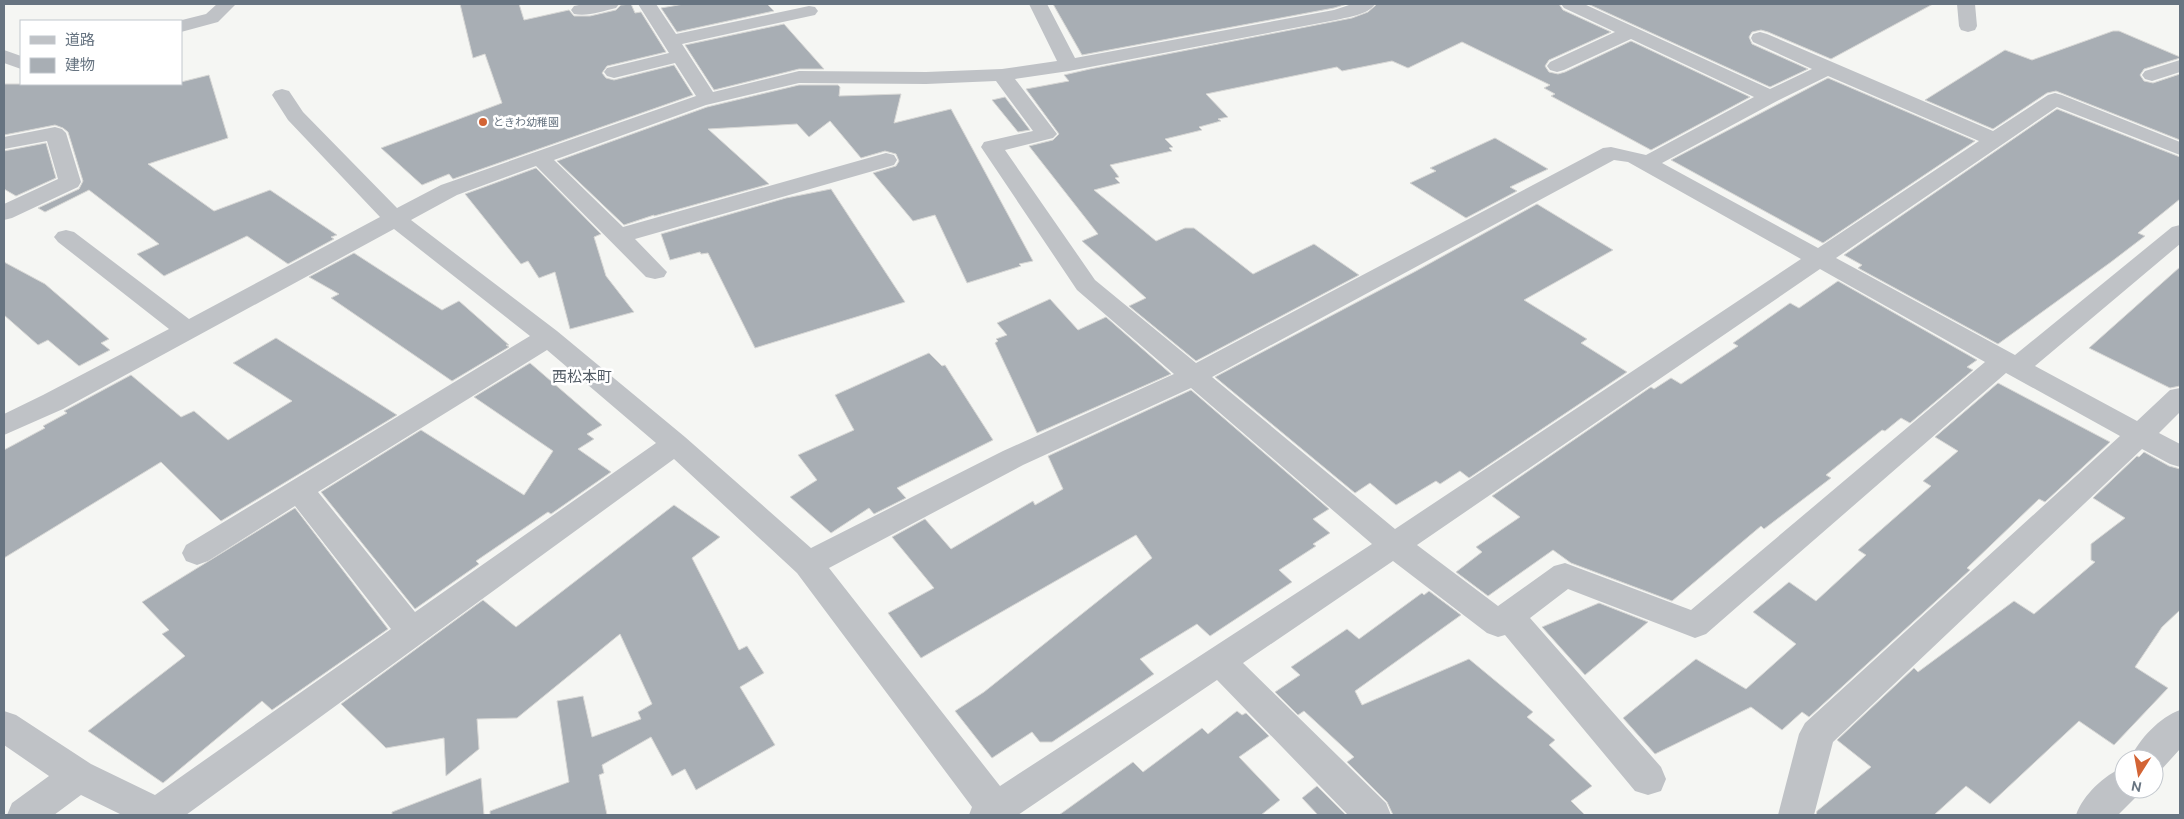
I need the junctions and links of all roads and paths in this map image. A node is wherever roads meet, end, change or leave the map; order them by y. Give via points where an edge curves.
1 (227, 4) edge
2 (610, 4) edge
3 (647, 4) edge
4 (1038, 4) edge
5 (1366, 4) edge
6 (1570, 4) edge
7 (1966, 4) edge
8 (572, 7) edge
9 (809, 11) dead end
10 (182, 26) edge
11 (1968, 26) dead end
12 (1631, 32) junction
13 (1760, 38) dead end
14 (675, 49) junction
15 (4, 56) edge
16 (20, 63) edge
17 (20, 63) edge
18 (1069, 65) junction
19 (1557, 66) dead end
20 (2180, 66) edge
21 (4, 67) edge
22 (1828, 69) junction
23 (614, 72) dead end
24 (1002, 75) junction
25 (2152, 75) dead end
26 (282, 95) dead end
27 (1770, 96) junction
28 (708, 99) junction
29 (1995, 140) junction
30 (4, 143) edge
31 (2180, 149) edge
32 (539, 157) junction
33 (886, 160) dead end
34 (1646, 163) junction
35 (4, 213) edge
36 (395, 219) junction
37 (2180, 232) edge
38 (620, 236) junction
39 (66, 237) dead end
40 (1818, 258) junction
41 (655, 272) dead end
42 (188, 330) junction
43 (548, 337) junction
44 (2010, 363) junction
45 (1193, 376) junction
46 (2180, 396) edge
47 (4, 425) edge
48 (2140, 434) junction
49 (675, 444) junction
50 (2180, 457) edge
51 (299, 489) junction
52 (1394, 544) junction
53 (197, 553) dead end
54 (808, 564) junction
55 (1509, 616) junction
56 (412, 632) junction
57 (1220, 661) junction
58 (2180, 725) edge
59 (4, 726) edge
60 (2157, 749) edge
61 (78, 776) junction
62 (1648, 779) dead end
63 (2114, 794) edge
64 (994, 813) edge
65 (160, 814) edge
66 (25, 815) edge
67 (1373, 815) edge
68 (1796, 815) edge
69 (2094, 815) edge

1 - 10 street via 212,18
2 - 8 street
3 - 14 street
4 - 18 street
5 - 18 street via 1336,15
6 - 12 street
7 - 11 street
9 - 14 street
12 - 19 street
12 - 27 street
13 - 22 street
14 - 23 street
14 - 28 street
15 - 16 street
17 - 21 street
18 - 24 street
20 - 25 street
22 - 27 street
22 - 29 street
24 - 28 street via 799,77
24 - 45 street via 1046,134 992,147 1086,286
26 - 36 street via 295,116
27 - 34 street
28 - 32 street
29 - 31 street via 2055,99
29 - 40 street
30 - 35 street via 55,133 70,182
32 - 36 street via 449,190
32 - 38 street
33 - 38 street
34 - 40 street
34 - 45 street via 1634,157 1610,153
36 - 42 street
36 - 43 street
37 - 44 street
38 - 41 street
39 - 42 street
40 - 44 street
40 - 52 street
42 - 47 street
43 - 49 street
43 - 51 street
44 - 48 street
44 - 55 street via 1695,626 1565,575
45 - 52 street
45 - 54 street via 1013,458
46 - 48 street
48 - 50 street
48 - 68 street via 1817,734
49 - 54 street
49 - 56 street
51 - 53 street
51 - 56 street
52 - 55 street via 1498,624
52 - 57 street
54 - 64 street
55 - 62 street
56 - 65 street
57 - 64 street
57 - 67 street
58 - 60 street
59 - 61 street
61 - 65 street
61 - 66 street
63 - 69 street

